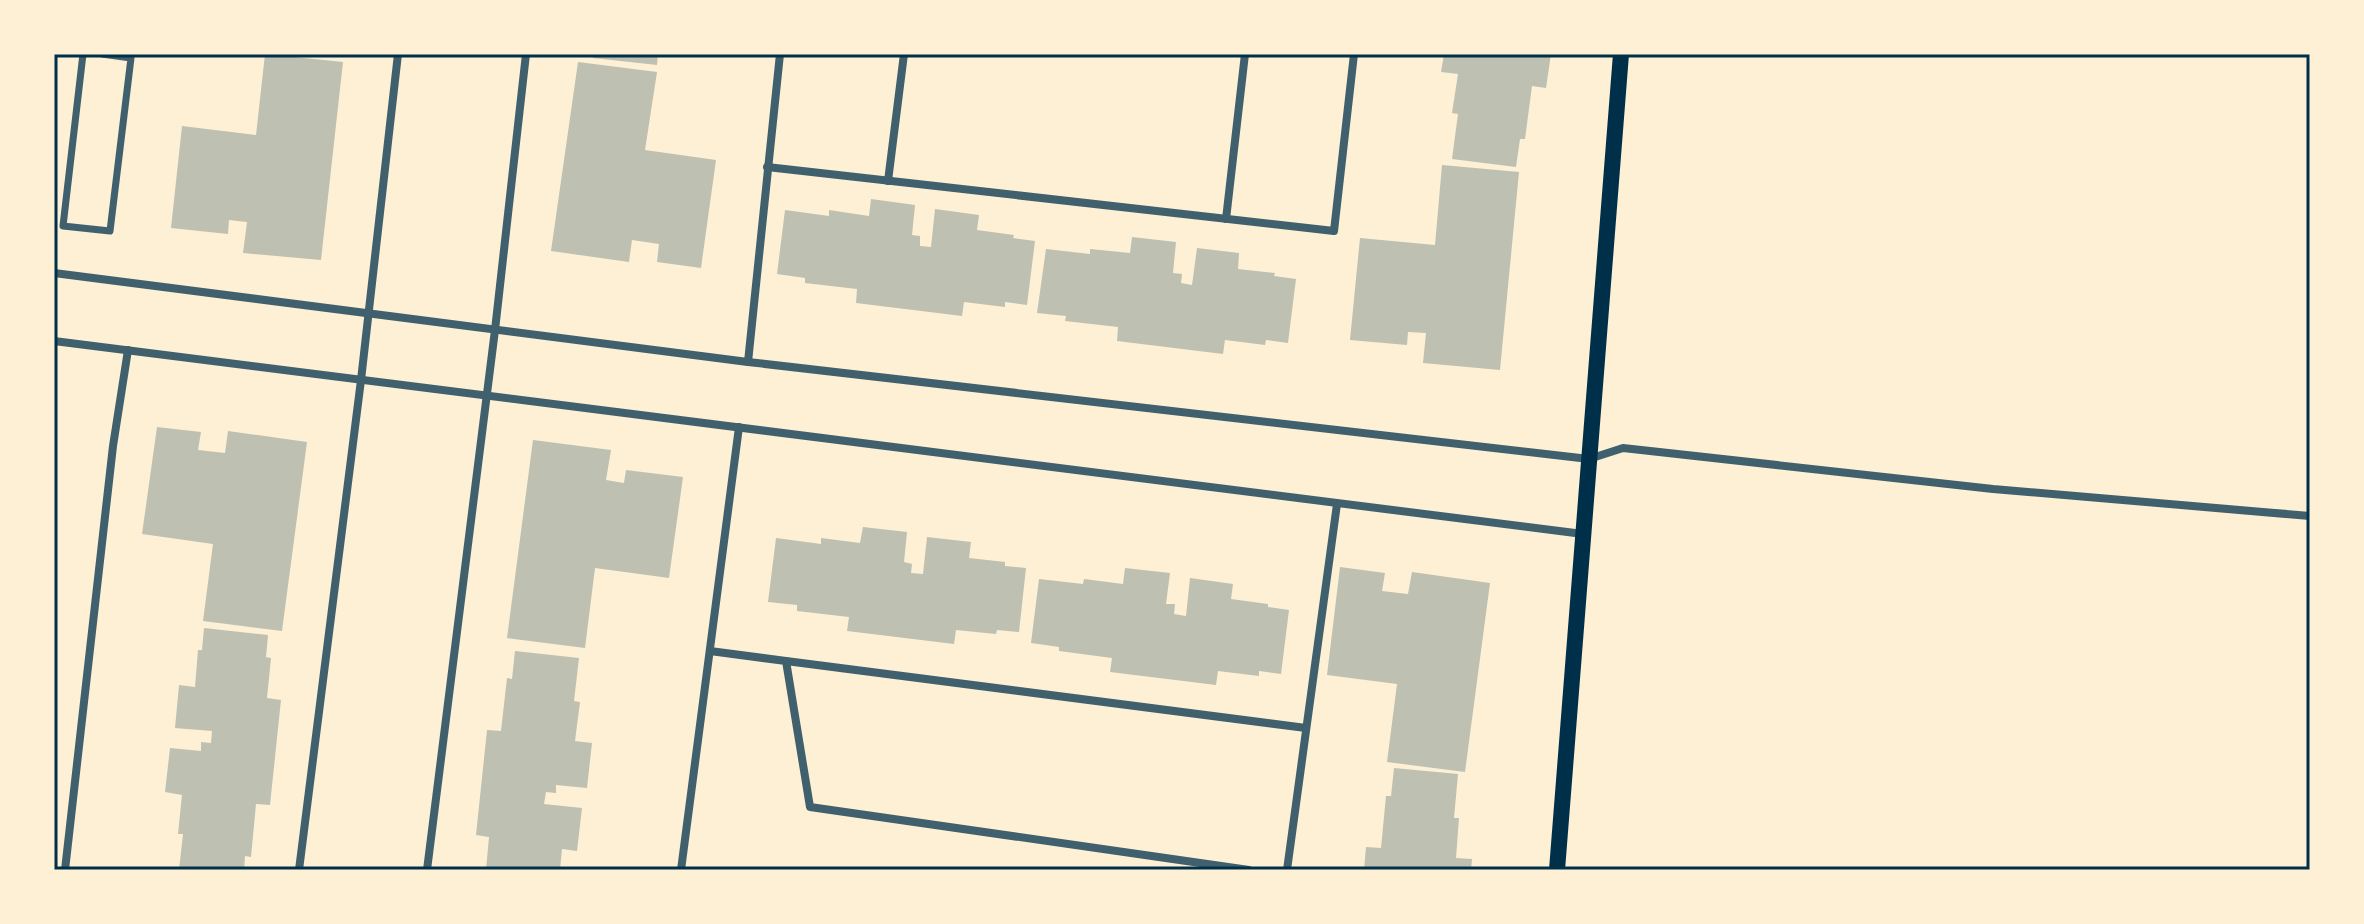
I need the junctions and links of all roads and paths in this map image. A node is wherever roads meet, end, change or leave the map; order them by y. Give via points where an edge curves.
1 (83, 54) edge
2 (102, 54) edge
3 (398, 54) edge
4 (526, 54) edge
5 (780, 54) edge
6 (904, 54) edge
7 (1245, 54) edge
8 (1354, 54) edge
9 (1621, 54) edge
10 (767, 167) junction
11 (888, 181) junction
12 (1226, 219) junction
13 (54, 273) edge
14 (368, 313) junction
15 (495, 330) junction
16 (54, 341) edge
17 (128, 350) junction
18 (748, 362) junction
19 (361, 380) junction
20 (486, 396) junction
21 (739, 427) junction
22 (1589, 459) junction
23 (1337, 504) junction
24 (2310, 516) edge
25 (1583, 534) junction
26 (710, 651) junction
27 (786, 661) junction
28 (1306, 728) junction
29 (65, 870) edge
30 (299, 870) edge
31 (427, 870) edge
32 (681, 870) edge
33 (1249, 870) edge
34 (1287, 870) edge
35 (1557, 870) edge

1 - 2 street via 63,226 110,231 131,58
3 - 14 street
4 - 15 street
5 - 10 street
6 - 11 street
7 - 12 street
8 - 12 street via 1334,231
9 - 22 main road
10 - 11 street
10 - 18 street
11 - 12 street
13 - 14 street
14 - 15 street
14 - 19 street
15 - 18 street
15 - 20 street
16 - 17 street
17 - 19 street
17 - 29 street
18 - 22 street
19 - 20 street
19 - 30 street
20 - 21 street
20 - 31 street
21 - 23 street
21 - 26 street
22 - 24 street via 1623,448 1993,489
22 - 25 main road
23 - 25 street
23 - 28 street
25 - 35 main road
26 - 27 street
26 - 32 street
27 - 28 street
27 - 33 street via 810,807
28 - 34 street

